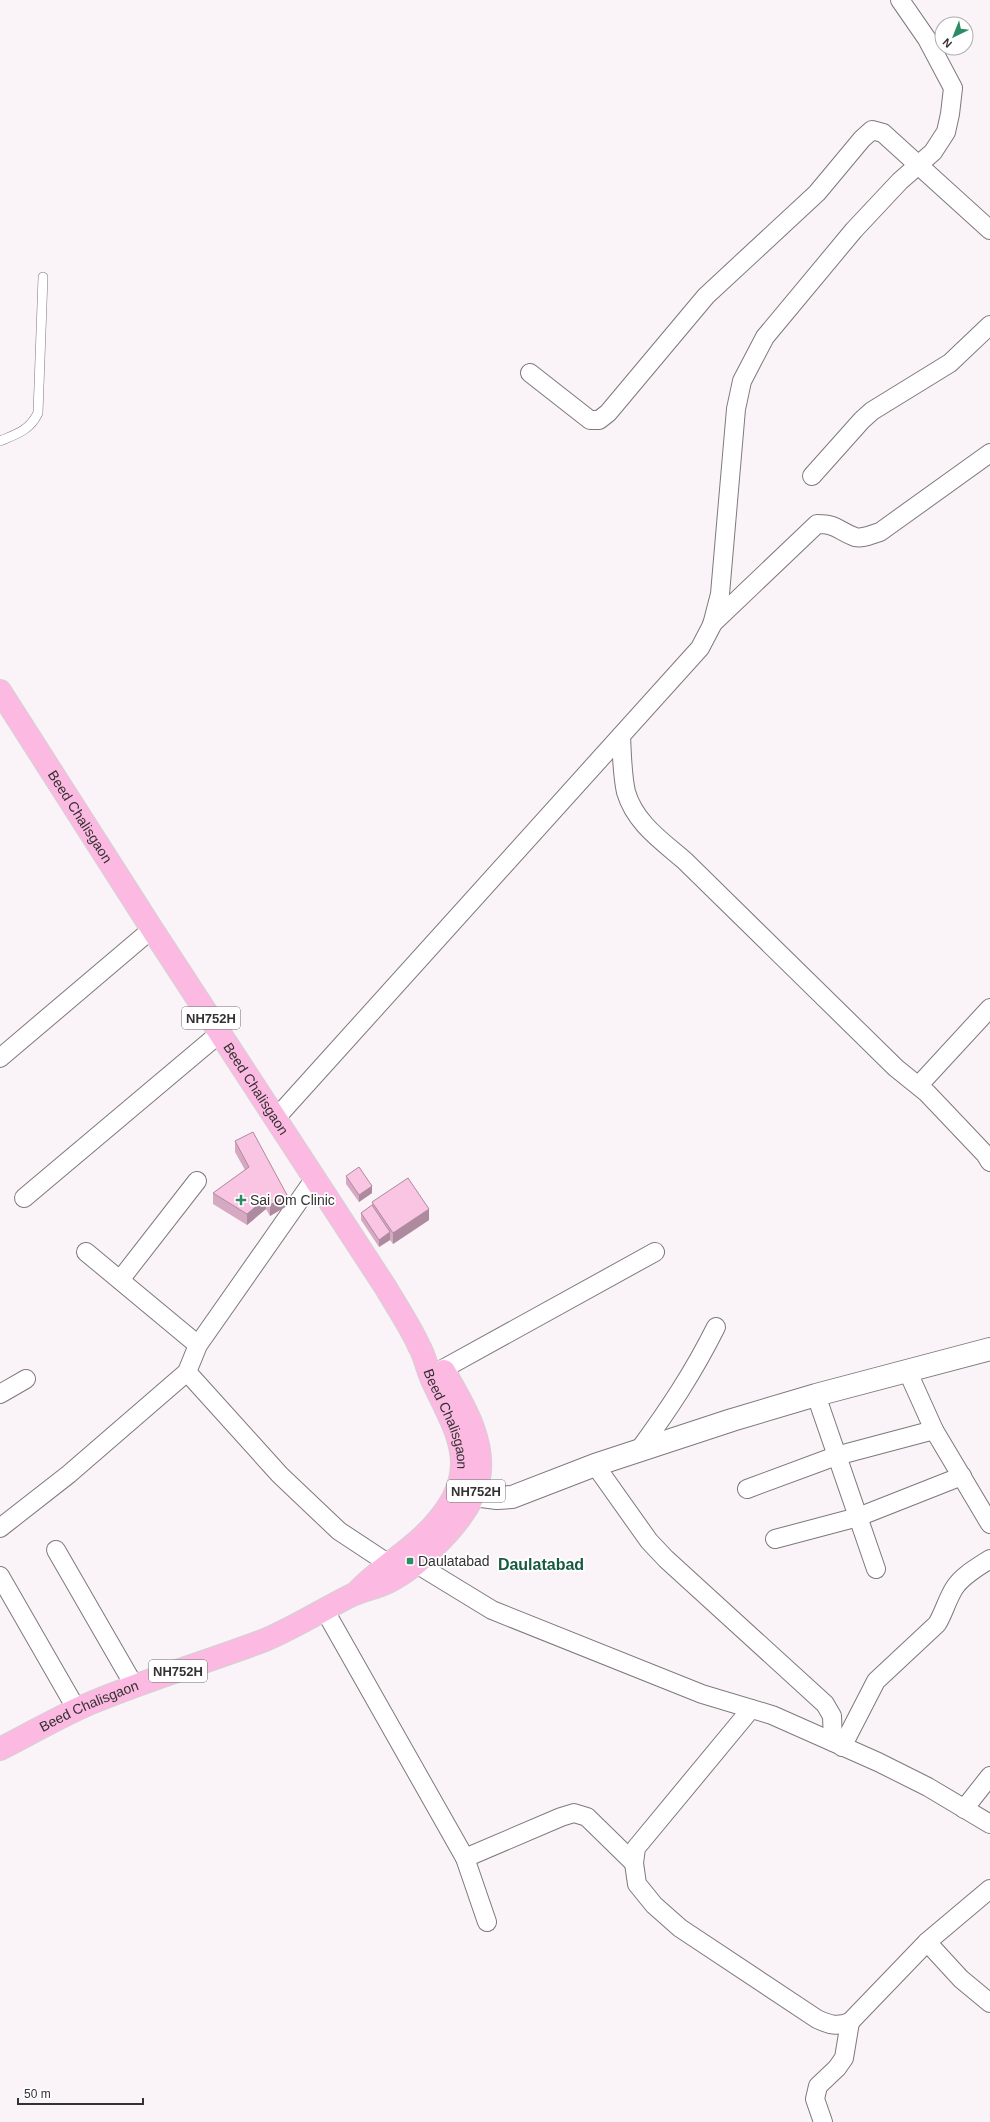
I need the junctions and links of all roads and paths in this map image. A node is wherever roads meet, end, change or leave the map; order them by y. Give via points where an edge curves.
1 (900, 0) edge
2 (917, 166) junction
3 (990, 230) edge
4 (43, 277) dead end
5 (990, 325) edge
6 (530, 373) dead end
7 (0, 441) edge
8 (990, 453) edge
9 (812, 476) dead end
10 (712, 625) junction
11 (0, 691) edge
12 (620, 736) junction
13 (152, 929) junction
14 (990, 1008) edge
15 (220, 1033) junction
16 (0, 1058) edge
17 (919, 1085) junction
18 (276, 1118) junction
19 (990, 1162) edge
20 (315, 1178) junction
21 (197, 1181) dead end
22 (24, 1198) dead end
23 (86, 1252) dead end
24 (655, 1252) dead end
25 (120, 1280) junction
26 (716, 1327) dead end
27 (198, 1345) junction
28 (420, 1347) junction
29 (990, 1349) edge
30 (443, 1369) junction
31 (907, 1370) junction
32 (187, 1372) junction
33 (26, 1380) dead end
34 (0, 1394) edge
35 (816, 1395) junction
36 (934, 1430) junction
37 (639, 1450) junction
38 (836, 1456) junction
39 (596, 1465) junction
40 (962, 1476) junction
41 (747, 1489) dead end
42 (474, 1495) junction
43 (858, 1517) junction
44 (990, 1524) edge
45 (0, 1528) edge
46 (775, 1539) dead end
47 (56, 1550) dead end
48 (990, 1559) edge
49 (389, 1564) junction
50 (415, 1564) junction
51 (876, 1569) dead end
52 (0, 1576) edge
53 (356, 1593) junction
54 (324, 1609) junction
55 (135, 1687) junction
56 (751, 1709) junction
57 (77, 1710) junction
58 (837, 1744) junction
59 (0, 1749) edge
60 (990, 1776) edge
61 (964, 1809) junction
62 (990, 1824) edge
63 (465, 1858) junction
64 (634, 1863) junction
65 (990, 1889) edge
66 (487, 1922) dead end
67 (927, 1942) junction
68 (990, 2003) edge
69 (850, 2022) junction
70 (823, 2122) edge

1 - 2 street via 927,39 953,88 946,132 933,152
2 - 3 street
2 - 6 street via 883,133 877,130 868,133 817,193 706,296 608,413 599,420 590,420
2 - 10 street via 854,230 765,337 742,381 736,409 720,594
4 - 7 lane via 38,413 33,424 25,431
5 - 9 street via 950,363 872,411
8 - 10 street via 880,532 856,537 831,524 817,524
10 - 12 street via 700,648
11 - 13 highway, Beed Chalisgaon / NH752H
12 - 17 street via 626,791 634,811 651,832 685,861 896,1068
12 - 18 street
13 - 15 highway, Beed Chalisgaon / NH752H
13 - 16 street
14 - 17 street
15 - 18 highway, Beed Chalisgaon / NH752H
15 - 22 street
17 - 19 street
18 - 20 highway, Beed Chalisgaon / NH752H
20 - 27 street
20 - 28 highway, Beed Chalisgaon / NH752H via 386,1288
21 - 25 street
23 - 25 street
24 - 30 street
25 - 27 street
26 - 37 street via 689,1379
27 - 32 street
28 - 30 highway, Beed Chalisgaon / NH752H via 432,1355
28 - 49 highway, Beed Chalisgaon / NH752H via 425,1364 460,1441 461,1481 450,1505 439,1519
29 - 31 street
30 - 42 highway, Beed Chalisgaon / NH752H via 465,1408 477,1440 480,1467 479,1482
31 - 35 street
31 - 36 street
32 - 45 street via 69,1474
32 - 49 street via 280,1475 339,1531
33 - 34 street
35 - 37 street
35 - 38 street
36 - 38 street
36 - 40 street
37 - 39 street
38 - 41 street
38 - 43 street
39 - 42 street via 506,1498
39 - 58 street via 649,1541 666,1559 826,1704 832,1716
40 - 43 street
40 - 44 street
42 - 50 highway, Beed Chalisgaon / NH752H via 452,1528
43 - 46 street
43 - 51 street
47 - 55 street
48 - 58 street via 960,1581 936,1624 876,1681
49 - 53 highway, Beed Chalisgaon / NH752H
50 - 53 highway, Beed Chalisgaon / NH752H via 389,1582
50 - 56 street via 492,1610 702,1694
52 - 57 street
53 - 54 highway, Beed Chalisgaon / NH752H
54 - 55 highway, Beed Chalisgaon / NH752H via 267,1639
54 - 63 street
55 - 57 highway, Beed Chalisgaon / NH752H
56 - 58 street via 772,1715
56 - 64 street via 636,1848
57 - 59 highway, Beed Chalisgaon / NH752H
58 - 61 street via 928,1787
60 - 61 street
61 - 62 street
63 - 64 street via 561,1816 574,1813 587,1817
63 - 66 street
64 - 69 street via 637,1884 654,1905 680,1928 817,2019 828,2025 839,2026
65 - 67 street
67 - 68 street via 961,1978
67 - 69 street
69 - 70 street via 844,2058 818,2086 815,2099

